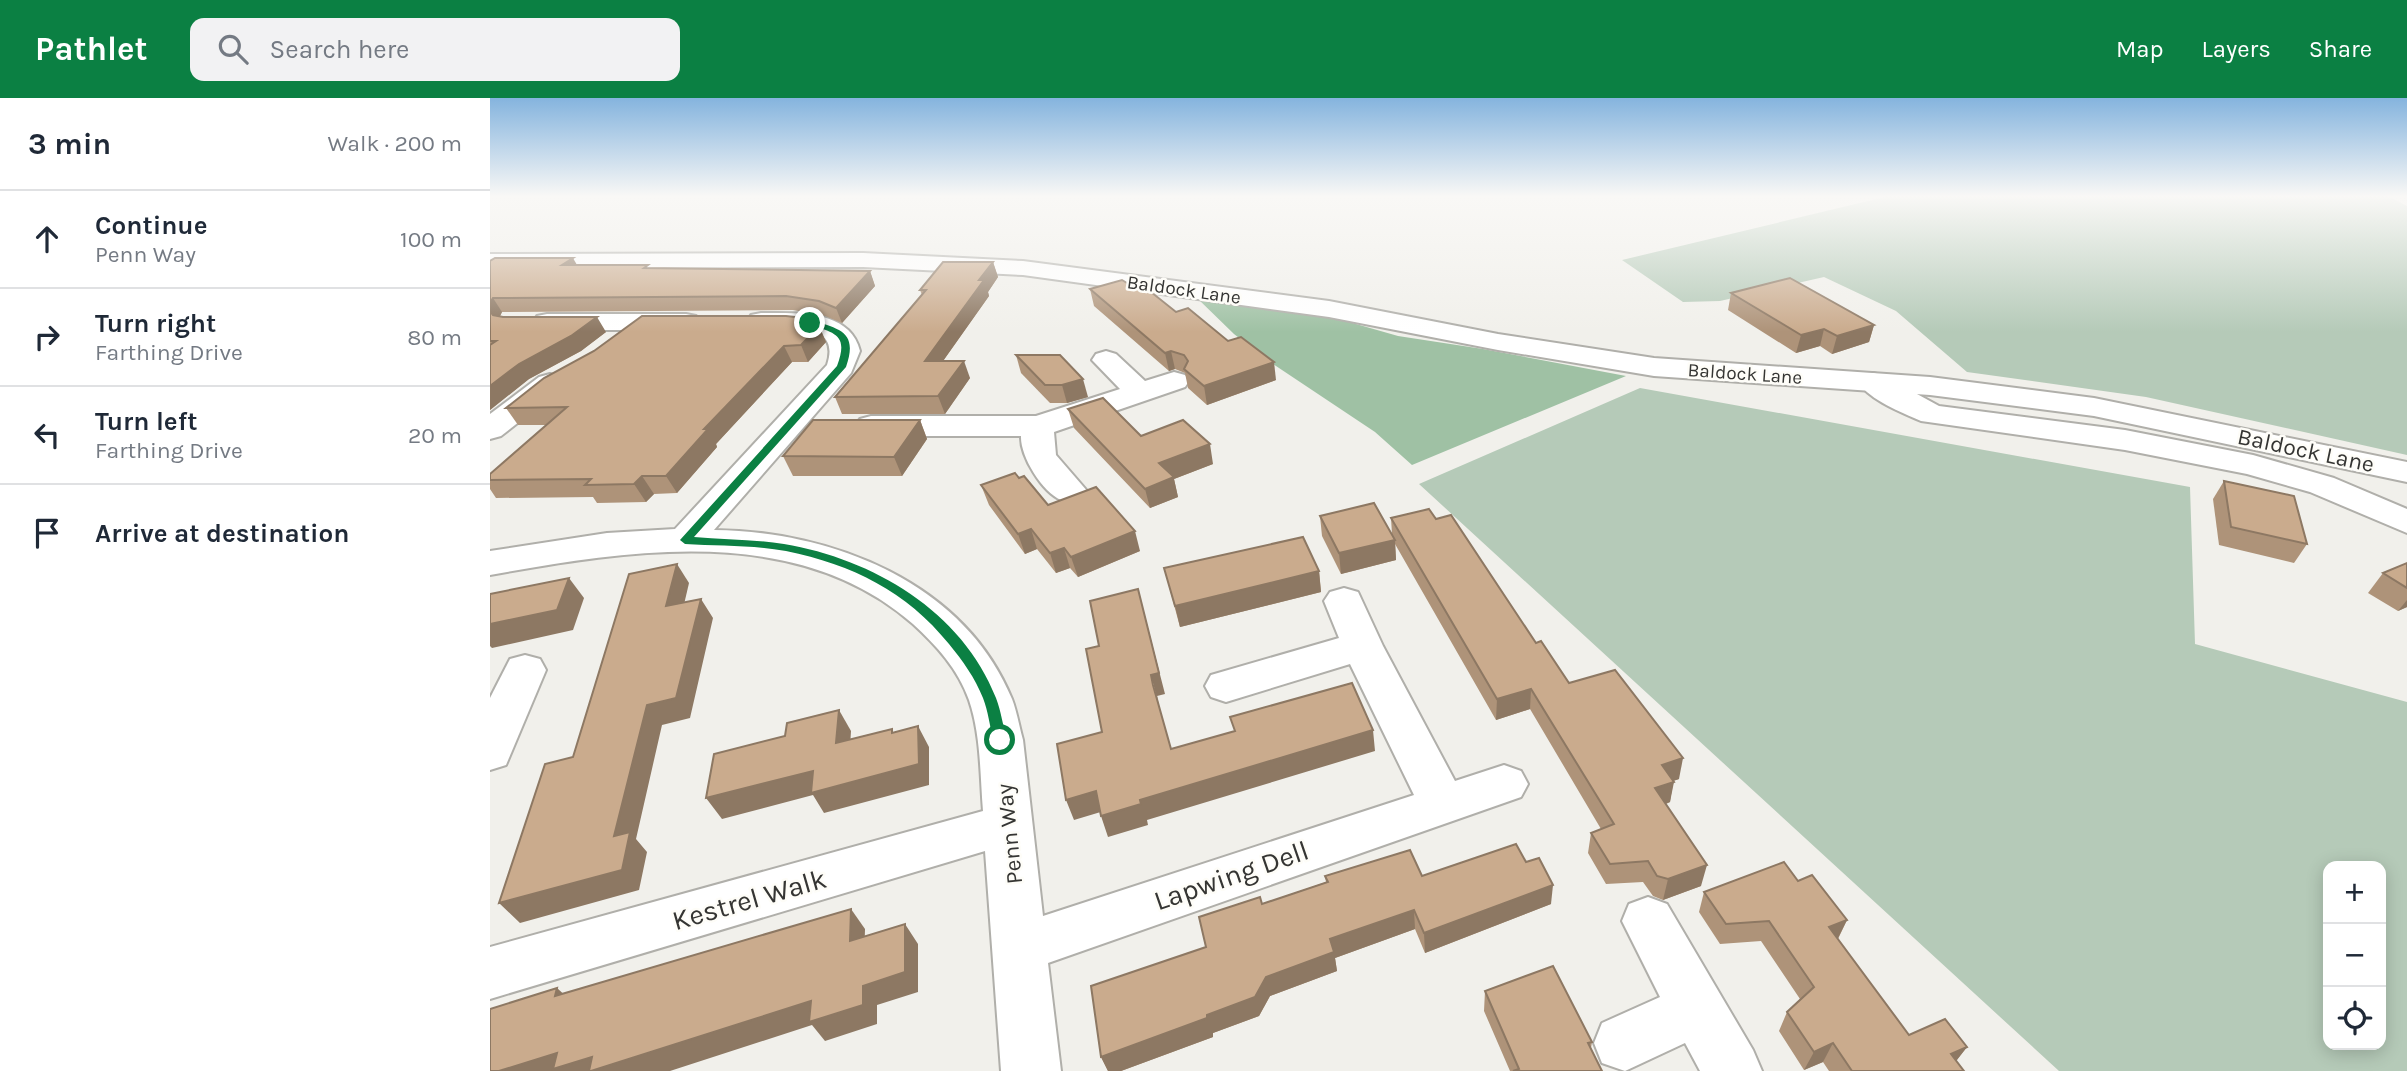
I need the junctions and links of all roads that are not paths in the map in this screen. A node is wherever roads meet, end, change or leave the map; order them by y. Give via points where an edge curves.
1 (490, 261) edge
2 (526, 321) edge
3 (642, 322) junction
4 (602, 352) edge
5 (1106, 360) dead end
6 (575, 370) edge
7 (1174, 381) dead end
8 (1873, 382) junction
9 (1140, 392) junction
10 (1039, 426) junction
11 (788, 427) junction
12 (490, 429) edge
13 (2407, 472) edge
14 (1071, 492) dead end
15 (2407, 522) edge
16 (685, 540) junction
17 (490, 563) edge
18 (1343, 601) dead end
19 (1362, 646) junction
20 (524, 670) dead end
21 (1226, 686) dead end
22 (495, 728) edge
23 (1504, 784) dead end
24 (1441, 803) junction
25 (1008, 824) junction
26 (1648, 921) dead end
27 (1021, 948) junction
28 (490, 973) edge
29 (1696, 1009) junction
30 (1623, 1043) dead end
31 (1031, 1071) edge
32 (1732, 1071) edge

1 - 8 street, Baldock Lane via 863,260 1023,268 1329,309 1654,367
2 - 3 street
3 - 4 street
3 - 11 street via 810,323 832,329 845,339 848,350 841,367
5 - 9 street
6 - 12 street via 542,387
7 - 9 street
8 - 13 street, Baldock Lane via 2094,407
8 - 15 street, Baldock Lane via 1932,414 2124,440 2287,473
9 - 10 street
10 - 11 street
10 - 14 street via 1036,451
11 - 16 street
16 - 17 street, Penn Way via 597,545
16 - 25 street, Penn Way via 783,547 829,558 881,581 931,614 974,667 990,699 1000,740
18 - 19 street
19 - 21 street
19 - 24 street
20 - 22 street
23 - 24 street, Lapwing Dell
24 - 27 street, Lapwing Dell
25 - 27 street, Penn Way
25 - 28 street, Kestrel Walk
26 - 29 street
27 - 31 street, Penn Way
29 - 30 street
29 - 32 street

